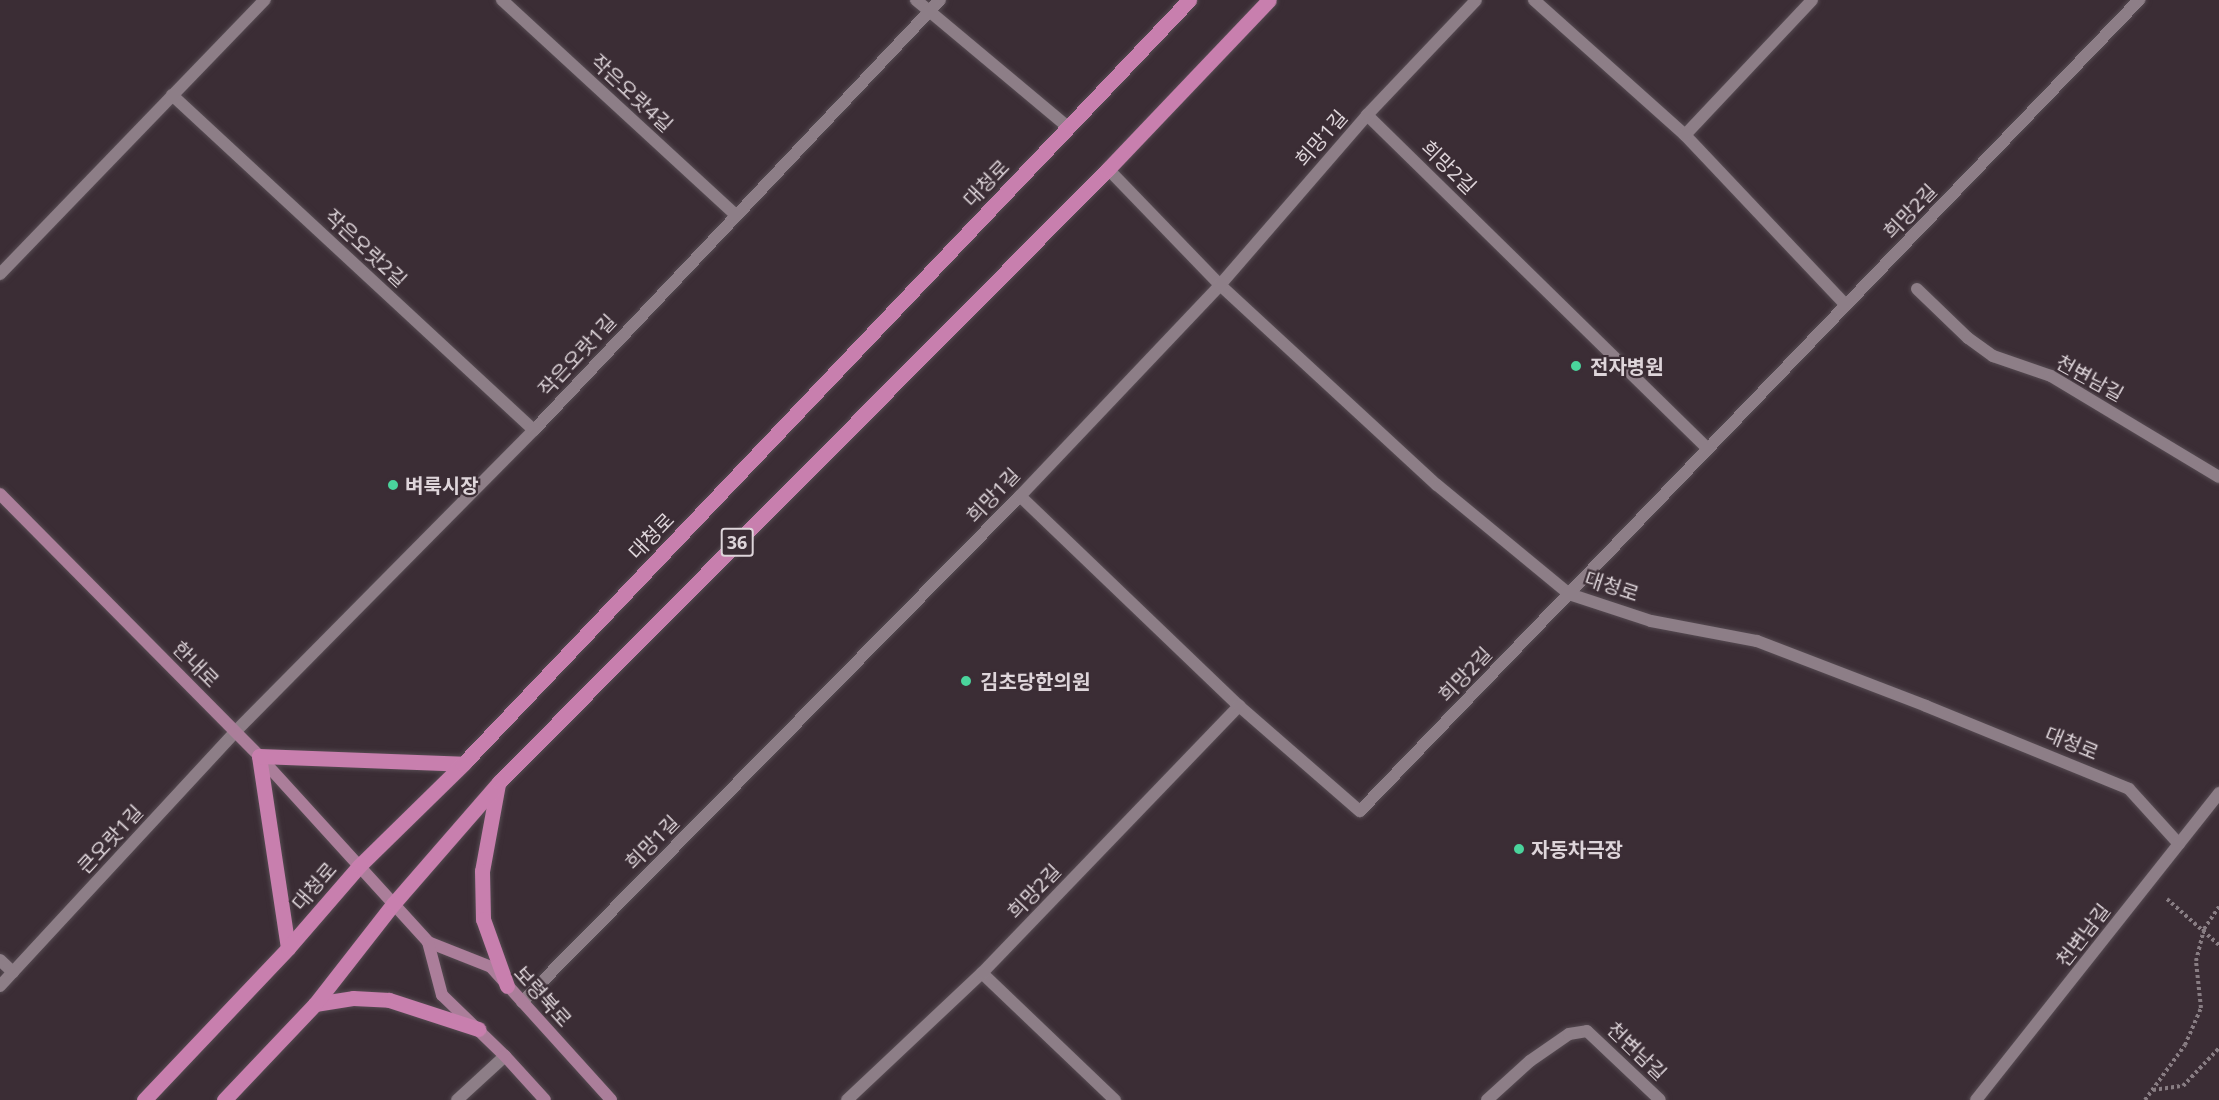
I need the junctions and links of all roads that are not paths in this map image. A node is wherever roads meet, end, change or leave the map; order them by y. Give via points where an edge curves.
1 (265, 0) edge
2 (502, 0) edge
3 (916, 0) edge
4 (940, 0) edge
5 (1189, 0) edge
6 (1269, 0) edge
7 (1476, 0) edge
8 (1534, 0) edge
9 (1812, 0) edge
10 (2139, 0) edge
11 (928, 12) junction
12 (172, 95) junction
13 (1367, 115) junction
14 (1068, 127) junction
15 (1685, 135) junction
16 (1108, 169) junction
17 (736, 215) junction
18 (0, 274) edge
19 (1220, 285) junction
20 (1917, 289) dead end
21 (1846, 305) junction
22 (534, 430) junction
23 (1708, 449) junction
24 (2219, 477) edge
25 (0, 494) edge
26 (1020, 496) junction
27 (1569, 594) junction
28 (1239, 706) junction
29 (236, 731) junction
30 (259, 756) junction
31 (463, 764) junction
32 (499, 782) junction
33 (2219, 794) edge
34 (2179, 844) junction
35 (359, 866) junction
36 (394, 903) junction
37 (428, 942) junction
38 (288, 948) junction
39 (0, 960) edge
40 (13, 972) junction
41 (982, 973) junction
42 (0, 986) edge
43 (507, 986) junction
44 (522, 1002) junction
45 (315, 1004) junction
46 (478, 1029) junction
47 (505, 1056) junction
48 (144, 1100) edge
49 (224, 1100) edge
50 (457, 1100) edge
51 (545, 1100) edge
52 (612, 1100) edge
53 (847, 1100) edge
54 (1115, 1100) edge
55 (1487, 1100) edge
56 (1660, 1100) edge
57 (1976, 1100) edge

1 - 12 street
2 - 17 street, 작은오랏4길
3 - 11 street
4 - 11 street, 작은오랏1길
5 - 14 main road, 대청로 / 36
6 - 16 main road, 36
7 - 13 street, 희망1길
8 - 15 street
9 - 15 street
10 - 21 street, 희망2길
11 - 14 street
11 - 17 street, 작은오랏1길
12 - 18 street
12 - 22 street, 작은오랏2길
13 - 19 street, 희망1길
13 - 23 street, 희망2길
14 - 31 main road, 대청로 / 36
15 - 21 street
16 - 19 street, 대청로
16 - 32 main road, 36
17 - 22 street, 작은오랏1길
19 - 26 street, 희망1길
19 - 27 street, 대청로 via 1437,484
20 - 24 street, 천변남길 via 1968,338 1993,356 2051,376
21 - 23 street, 희망2길
22 - 29 street, 작은오랏1길
23 - 27 street, 희망2길
25 - 29 main road, 한내로
26 - 28 street, 희망2길
26 - 44 street, 희망1길
27 - 28 street, 희망2길 via 1360,811
27 - 34 street, 대청로 via 1651,621 1757,641 2129,789
28 - 41 street, 희망2길
29 - 30 main road, 한내로
29 - 40 street, 큰오랏1길
30 - 31 main road
30 - 35 main road, 한내로
30 - 38 main road
31 - 35 main road, 대청로 / 36
32 - 36 main road, 36
32 - 43 main road via 482,871 483,919
33 - 34 street, 천변남길
34 - 57 street, 천변남길
35 - 36 main road, 보령북로
35 - 38 main road, 대청로 / 36
36 - 37 main road, 보령북로
36 - 45 main road, 36
37 - 43 main road, 보령북로 via 491,967
37 - 46 main road, 보령북로 via 442,995
38 - 48 main road, 대청로 / 36
39 - 40 street
40 - 42 street, 큰오랏1길
41 - 53 street, 희망2길
41 - 54 street
43 - 44 main road, 보령북로
44 - 52 main road, 보령북로
45 - 46 main road via 353,998 389,1000
45 - 49 main road, 36
46 - 47 main road, 보령북로
47 - 50 street
47 - 51 main road, 보령북로
55 - 56 street, 천변남길 via 1530,1061 1569,1034 1587,1030

